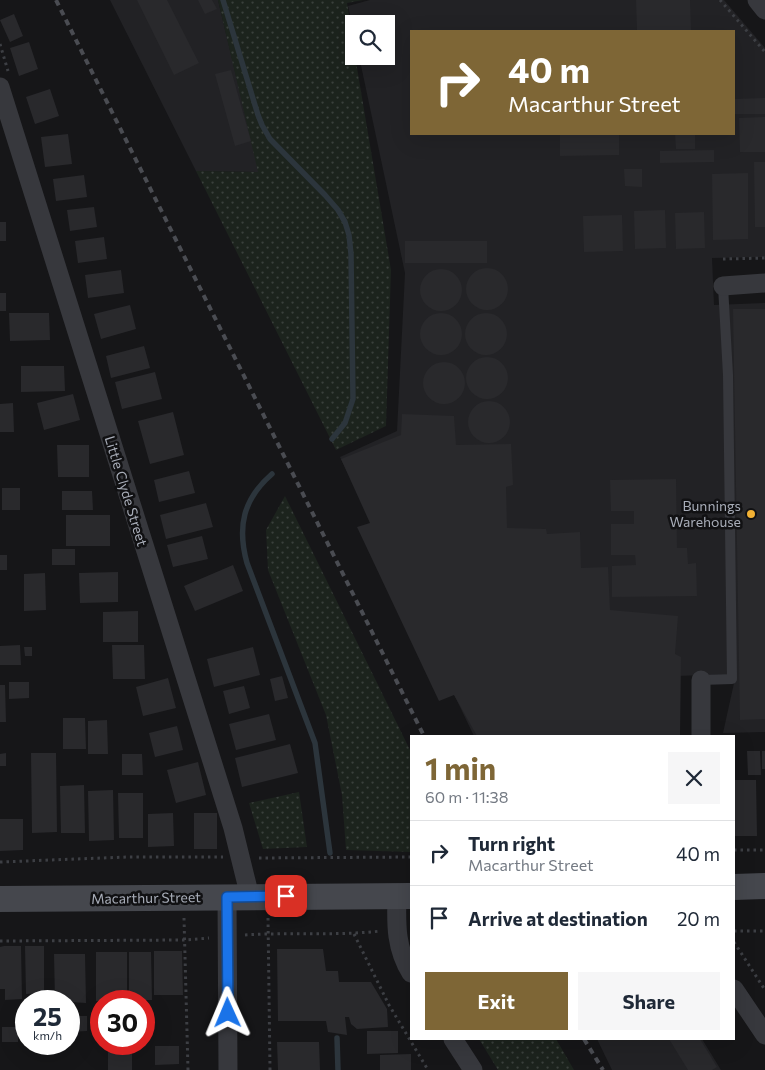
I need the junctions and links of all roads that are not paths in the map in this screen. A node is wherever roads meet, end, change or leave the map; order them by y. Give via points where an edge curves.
1 (757, 0) edge
2 (765, 10) edge
3 (0, 87) edge
4 (765, 283) edge
5 (722, 286) joint
6 (701, 680) joint
7 (701, 735) edge
8 (765, 886) edge
9 (735, 887) edge
10 (404, 896) edge
11 (238, 897) junction
12 (0, 899) edge
13 (410, 972) edge
14 (735, 990) edge
15 (765, 1035) edge
16 (454, 1040) edge
17 (228, 1070) edge
18 (473, 1070) edge

1 - 2 street
3 - 11 street, Little Clyde Street via 233,828 232,858
4 - 5 street
5 - 6 lane via 728,374 732,678
6 - 7 street
8 - 9 main road
10 - 11 main road, Macarthur Street
10 - 13 street via 398,942
11 - 12 main road, Macarthur Street
11 - 17 street, Little Clyde Street
14 - 15 street
16 - 18 street

